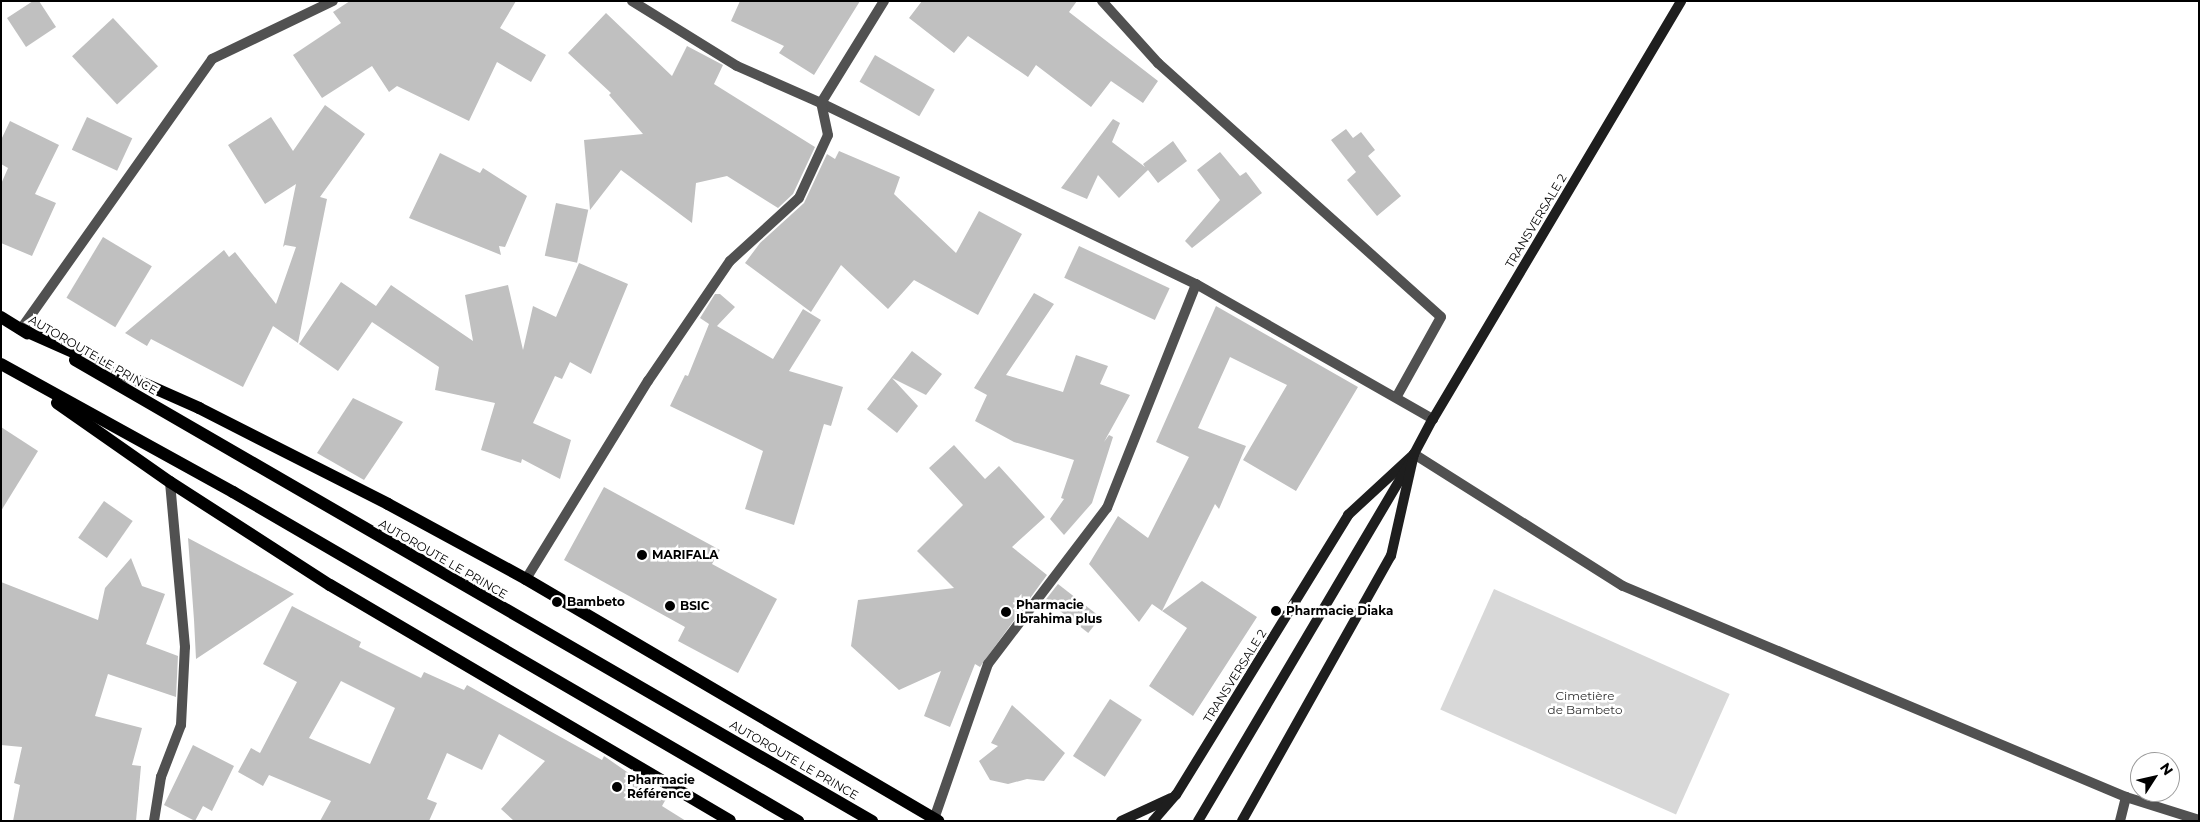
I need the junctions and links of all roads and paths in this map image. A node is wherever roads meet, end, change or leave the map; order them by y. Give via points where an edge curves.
1 (333, 1) edge
2 (632, 1) edge
3 (884, 1) edge
4 (1102, 1) edge
5 (1681, 1) edge
6 (821, 103) junction
7 (1196, 284) junction
8 (1, 317) edge
9 (21, 329) junction
10 (1, 364) edge
11 (1397, 396) junction
12 (1433, 419) junction
13 (1414, 454) junction
14 (170, 482) junction
15 (526, 579) junction
16 (1176, 795) junction
17 (2126, 797) junction
18 (936, 820) edge
19 (2199, 820) edge
20 (154, 821) edge
21 (730, 821) edge
22 (798, 821) edge
23 (872, 821) edge
24 (1121, 821) edge
25 (1154, 821) edge
26 (1198, 821) edge
27 (1242, 821) edge
28 (2120, 821) edge

1 - 9 street via 212,59
2 - 6 street via 737,66
3 - 6 street
4 - 11 street via 1158,63 1441,317
5 - 12 main road, TRANSVERSALE 2
6 - 7 street
6 - 15 street via 828,135 799,198 730,261 648,381
7 - 11 street
7 - 18 street via 1107,508 988,664
8 - 9 main road, AUTOROUTE LE PRINCE
9 - 15 main road via 199,408
9 - 23 main road, AUTOROUTE LE PRINCE
10 - 14 main road
10 - 22 main road via 233,492
11 - 12 street
12 - 13 main road, TRANSVERSALE 2
13 - 16 main road, TRANSVERSALE 2 via 1348,515
13 - 17 street via 1623,586
13 - 26 main road
13 - 27 main road, TRANSVERSALE 2 via 1391,556
14 - 20 street via 185,648 181,725 161,777
14 - 21 main road via 330,585
15 - 18 main road
16 - 24 main road
16 - 25 main road, TRANSVERSALE 2
17 - 19 street
17 - 28 street

